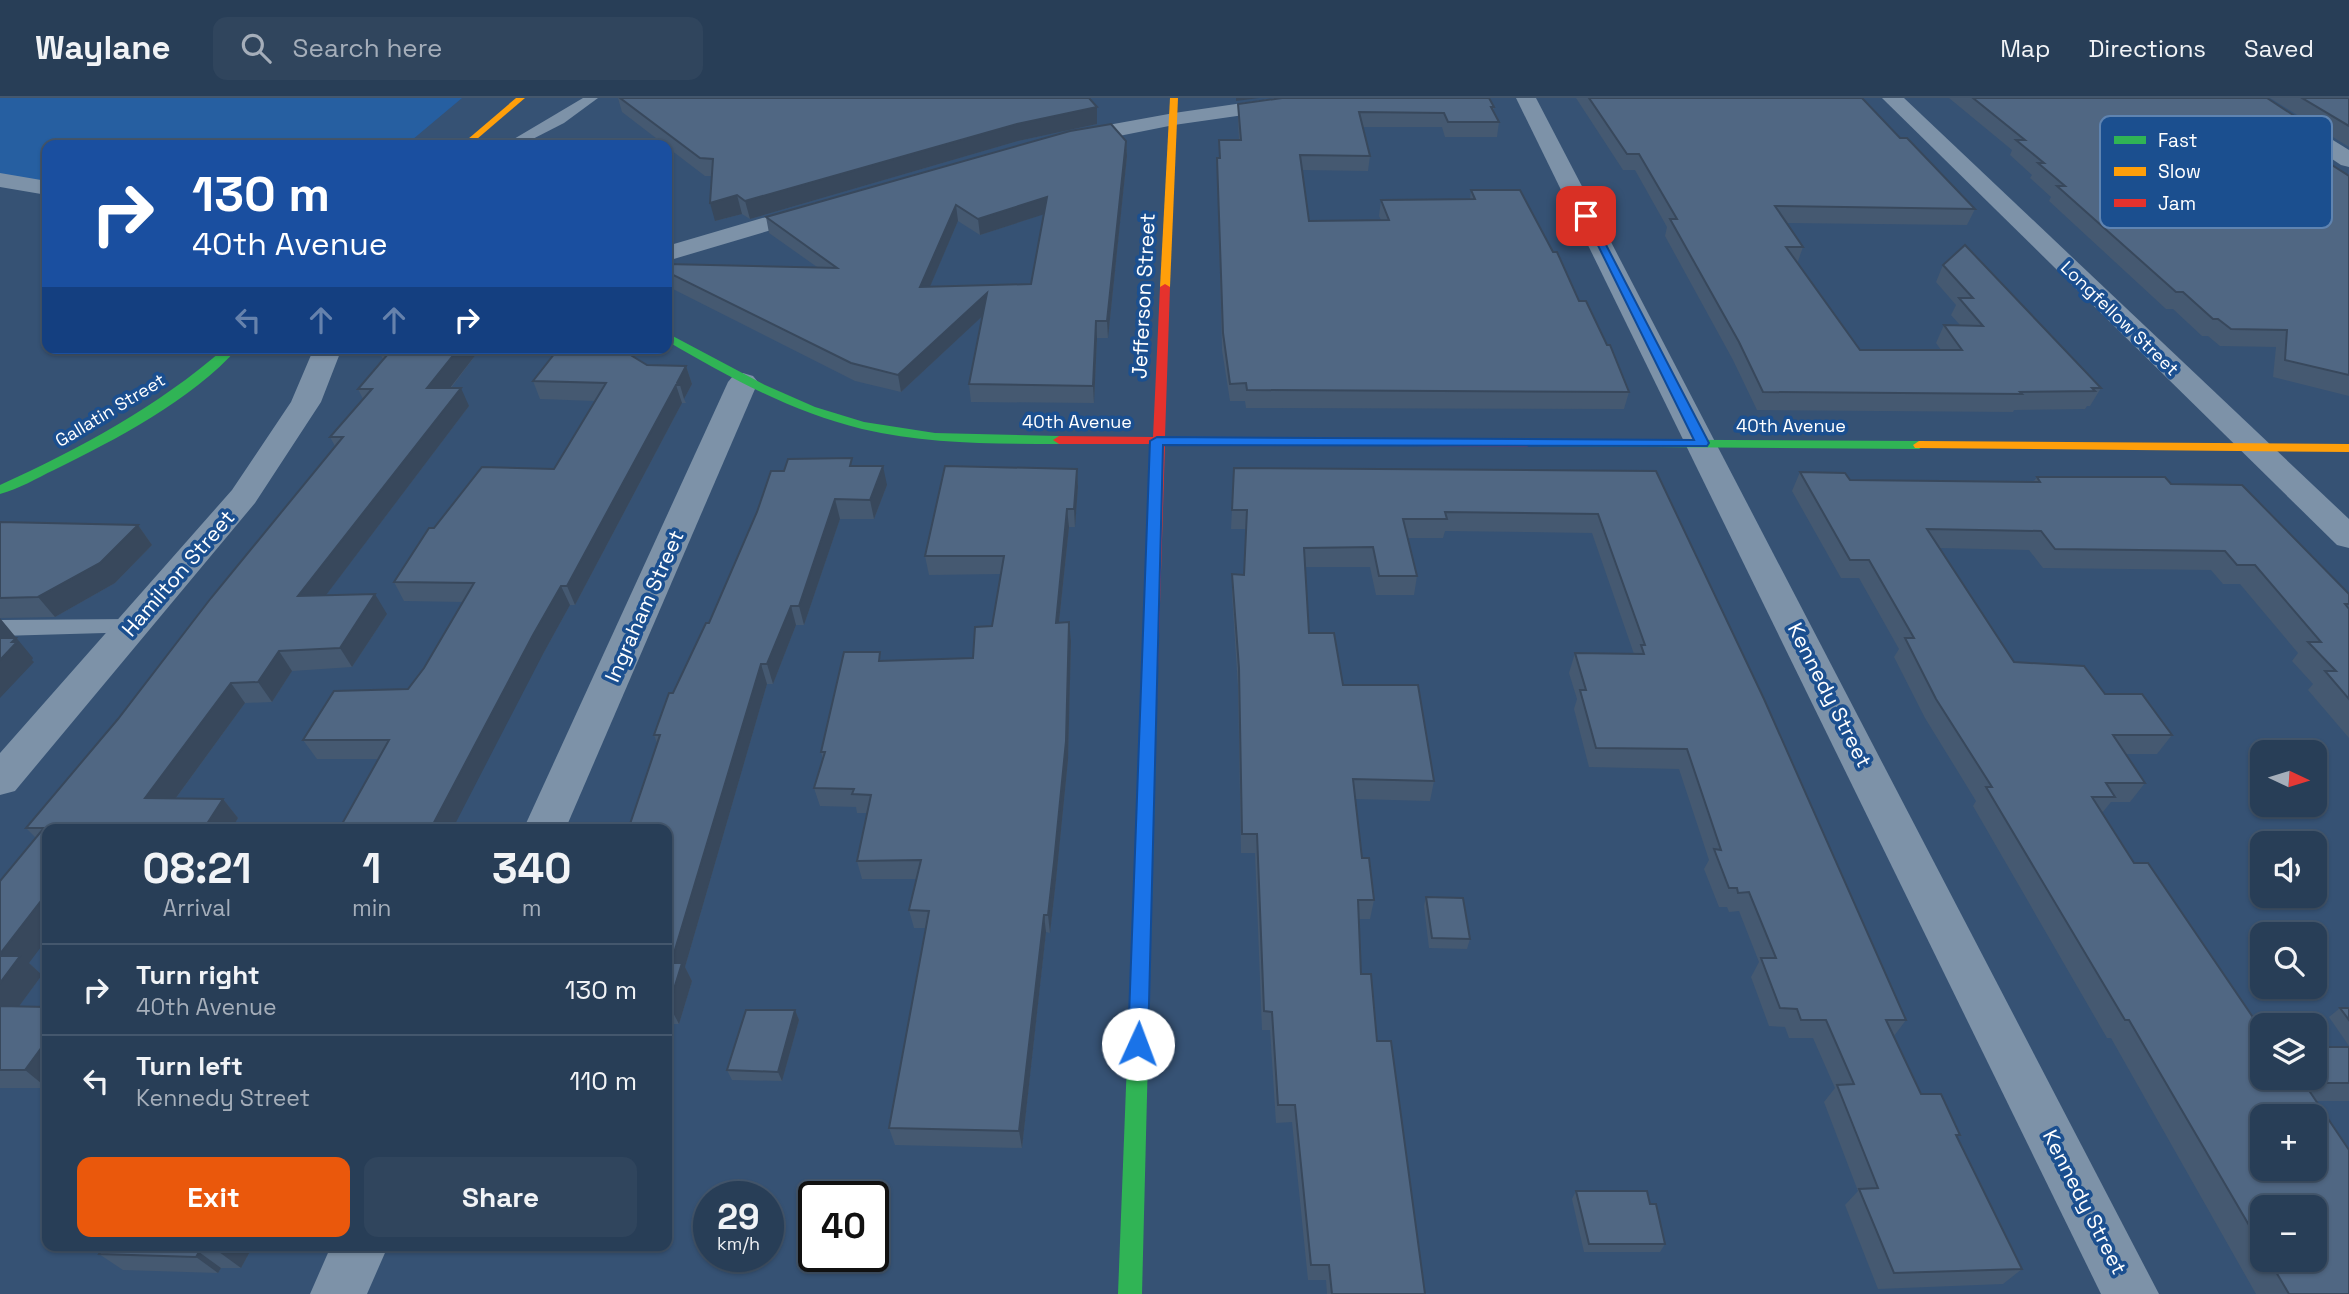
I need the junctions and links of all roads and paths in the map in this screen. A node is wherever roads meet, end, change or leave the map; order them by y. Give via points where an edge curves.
1 (521, 98) edge
2 (592, 98) edge
3 (1321, 98) edge
4 (1526, 98) edge
5 (1892, 98) edge
6 (2251, 98) edge
7 (1174, 108) edge
8 (2279, 116) edge
9 (471, 140) edge
10 (520, 140) edge
11 (1045, 145) edge
12 (2332, 149) edge
13 (2349, 160) edge
14 (0, 180) edge
15 (42, 187) edge
16 (838, 202) edge
17 (672, 252) edge
18 (672, 339) edge
19 (226, 354) edge
20 (326, 354) edge
21 (743, 382) junction
22 (1157, 441) junction
23 (1703, 443) junction
24 (2255, 448) junction
25 (2349, 448) edge
26 (0, 491) edge
27 (2349, 538) edge
28 (132, 627) junction
29 (0, 628) edge
30 (0, 780) edge
31 (547, 824) edge
32 (358, 1251) edge
33 (338, 1294) edge
34 (1130, 1294) edge
35 (2132, 1294) edge

1 - 9 street
2 - 10 lane
3 - 7 street
4 - 23 street, Kennedy Street
5 - 24 street, Longfellow Street
6 - 8 street
7 - 11 street
7 - 22 street, Jefferson Street
12 - 13 street
14 - 15 street
16 - 17 street
18 - 21 street, 40th Avenue
19 - 26 street, Gallatin Street via 146,413 66,461
20 - 28 street, Hamilton Street via 306,402 244,496
21 - 22 street, 40th Avenue via 828,416 893,431 1000,440
21 - 31 street, Ingraham Street
22 - 23 street, 40th Avenue
22 - 34 street, Jefferson Street
23 - 24 street, 40th Avenue
23 - 35 street, Kennedy Street
24 - 25 street, 40th Avenue
24 - 27 street, Longfellow Street
28 - 29 lane
28 - 30 street, Hamilton Street
32 - 33 street

